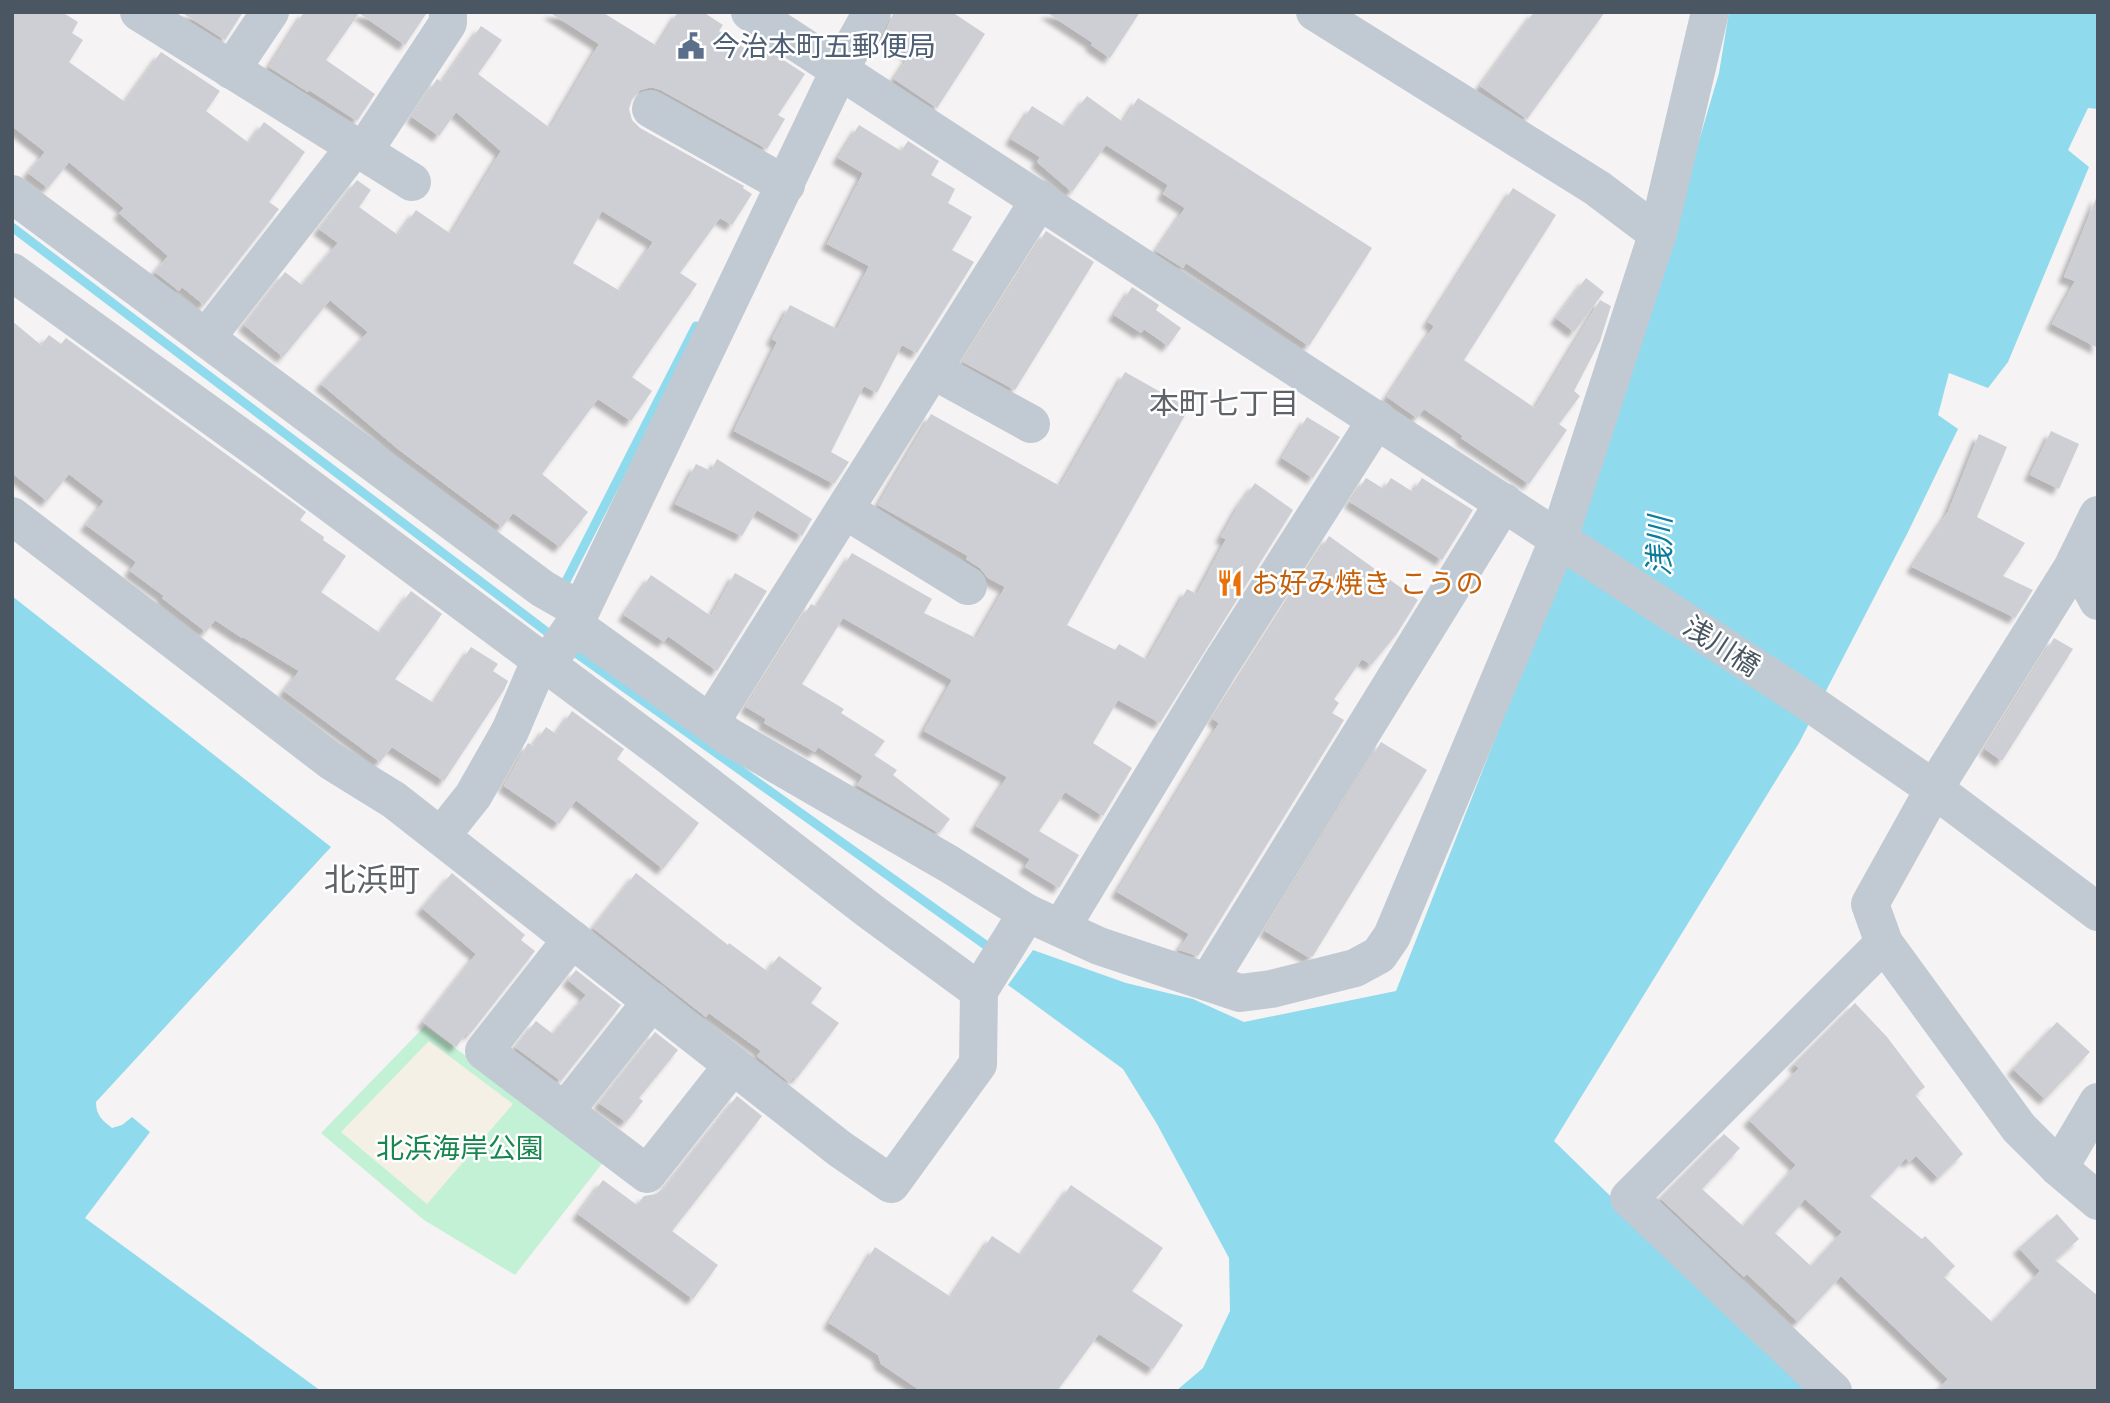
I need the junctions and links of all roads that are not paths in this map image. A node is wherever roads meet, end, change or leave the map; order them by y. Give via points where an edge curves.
1 (139, 12) edge
2 (270, 12) edge
3 (448, 12) edge
4 (750, 12) edge
5 (872, 12) edge
6 (1315, 12) edge
7 (1710, 12) edge
8 (841, 69) junction
9 (231, 70) junction
10 (651, 109) dead end
11 (359, 150) junction
12 (412, 182) dead end
13 (786, 185) junction
14 (12, 194) edge
15 (1040, 199) junction
16 (1658, 234) junction
17 (12, 272) edge
18 (206, 338) junction
19 (933, 370) junction
20 (1377, 419) junction
21 (1031, 424) dead end
22 (1504, 502) junction
23 (845, 510) junction
24 (2098, 514) edge
25 (12, 516) edge
26 (1564, 542) junction
27 (2076, 561) junction
28 (968, 586) dead end
29 (2098, 601) edge
30 (575, 621) junction
31 (546, 662) junction
32 (709, 723) junction
33 (1934, 789) junction
34 (441, 836) junction
35 (2098, 912) edge
36 (1021, 924) junction
37 (1061, 928) junction
38 (572, 939) junction
39 (1884, 943) junction
40 (1208, 982) junction
41 (984, 983) junction
42 (652, 1002) junction
43 (733, 1065) junction
44 (2098, 1102) edge
45 (565, 1111) junction
46 (2059, 1168) junction
47 (2098, 1201) edge
48 (1833, 1391) edge

1 - 9 street
2 - 9 street
3 - 11 street via 448,23
4 - 8 street, 浅川橋
5 - 8 street
6 - 16 street via 1597,188
7 - 16 street
8 - 13 street
8 - 15 street, 浅川橋
9 - 11 street
10 - 13 street
11 - 12 street
11 - 18 street
13 - 30 street
14 - 18 street
15 - 19 street
15 - 20 street, 浅川橋
16 - 26 street
17 - 31 street
18 - 30 street via 543,589
19 - 21 street
19 - 23 street
20 - 22 street, 浅川橋
20 - 37 street
22 - 26 street, 浅川橋
22 - 40 street
23 - 28 street
23 - 32 street
24 - 27 street
25 - 34 street via 331,761
26 - 33 street, 浅川橋
26 - 40 street via 1392,936 1379,955 1355,968 1271,989 1240,993
27 - 29 street
27 - 33 street
30 - 31 street
30 - 32 street
31 - 34 street via 473,796
31 - 41 street via 870,911
32 - 36 street via 950,864
33 - 35 street, 浅川橋
33 - 39 street via 1870,904
34 - 38 street
36 - 37 street
36 - 41 street
37 - 40 street via 1099,946
38 - 42 street
38 - 45 street via 484,1051
39 - 46 street via 2019,1128
39 - 48 street via 1629,1198
41 - 43 street via 978,1064 891,1184
42 - 43 street
42 - 45 street
43 - 45 street via 647,1174
44 - 46 street
46 - 47 street

